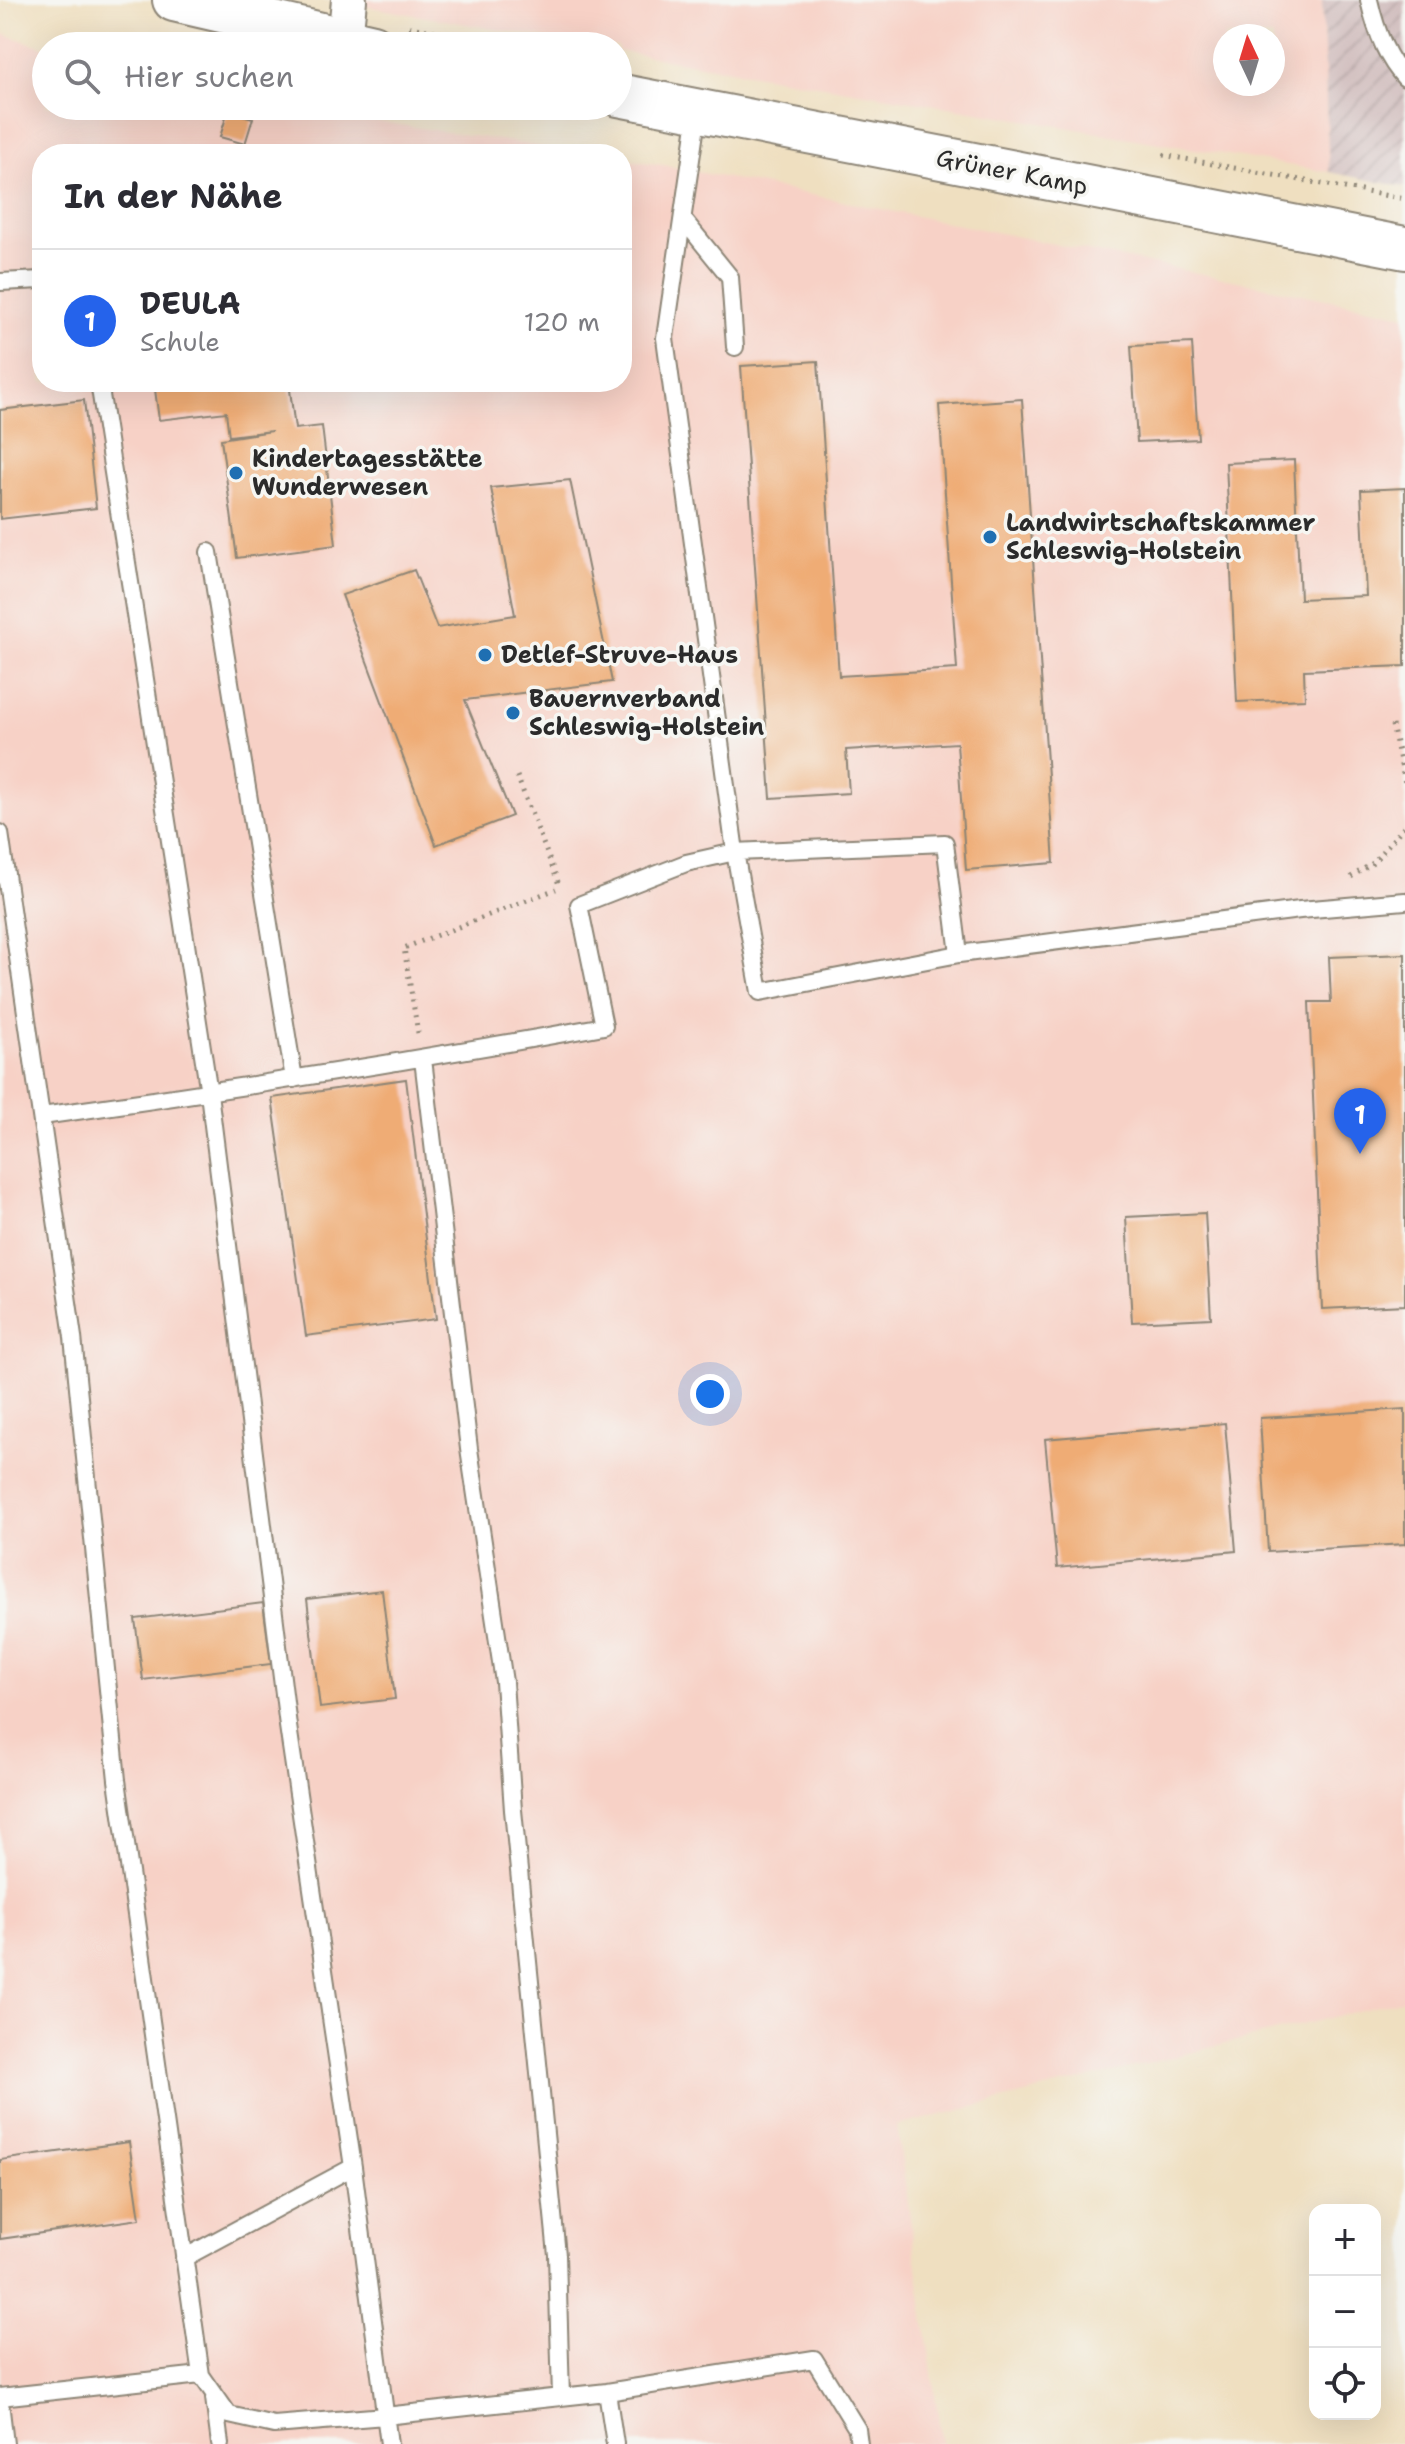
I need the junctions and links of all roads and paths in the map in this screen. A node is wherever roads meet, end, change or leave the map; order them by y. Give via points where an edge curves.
1 (174, 0) edge
2 (1369, 0) edge
3 (353, 25) edge
4 (409, 32) edge
5 (1405, 78) edge
6 (632, 98) edge
7 (698, 111) junction
8 (683, 219) junction
9 (1405, 248) edge
10 (32, 280) edge
11 (0, 282) edge
12 (735, 347) dead end
13 (101, 392) edge
14 (209, 552) dead end
15 (1392, 725) dead end
16 (517, 776) dead end
17 (1405, 783) edge
18 (1405, 825) edge
19 (0, 833) edge
20 (735, 852) junction
21 (561, 888) junction
22 (1405, 901) edge
23 (579, 905) junction
24 (1300, 910) junction
25 (959, 954) junction
26 (423, 1059) junction
27 (294, 1079) junction
28 (209, 1093) junction
29 (42, 1116) junction
30 (353, 2167) junction
31 (184, 2258) junction
32 (201, 2375) junction
33 (213, 2392) junction
34 (607, 2392) junction
35 (561, 2397) junction
36 (0, 2400) edge
37 (385, 2416) junction
38 (5, 2444) edge
39 (220, 2444) edge
40 (389, 2444) edge
41 (615, 2444) edge
42 (859, 2444) edge

1 - 3 street
2 - 5 lane via 1375,28
3 - 4 path
6 - 7 street, Grüner Kamp
7 - 8 lane
7 - 9 street, Grüner Kamp
8 - 12 lane via 730,277
8 - 20 lane via 665,338
10 - 11 lane
13 - 28 lane
14 - 27 lane
15 - 17 path
16 - 21 path
18 - 24 path via 1373,863
19 - 29 lane
20 - 23 lane via 686,863
20 - 25 lane via 945,843
20 - 25 lane via 760,992
21 - 23 path
21 - 26 path via 404,948
22 - 24 lane
23 - 26 lane via 604,1026
24 - 25 lane
26 - 27 lane
26 - 35 lane via 469,1449 504,1682 557,2255
27 - 28 lane
28 - 29 lane
28 - 30 lane via 288,1726
29 - 31 lane via 73,1337 117,1780
30 - 31 lane
30 - 37 lane
31 - 32 lane
32 - 33 lane
32 - 36 lane
33 - 37 lane via 229,2415 274,2425
33 - 39 lane
34 - 35 lane
34 - 41 lane
34 - 42 lane via 814,2359 857,2429
35 - 37 lane
36 - 38 lane
37 - 40 lane

